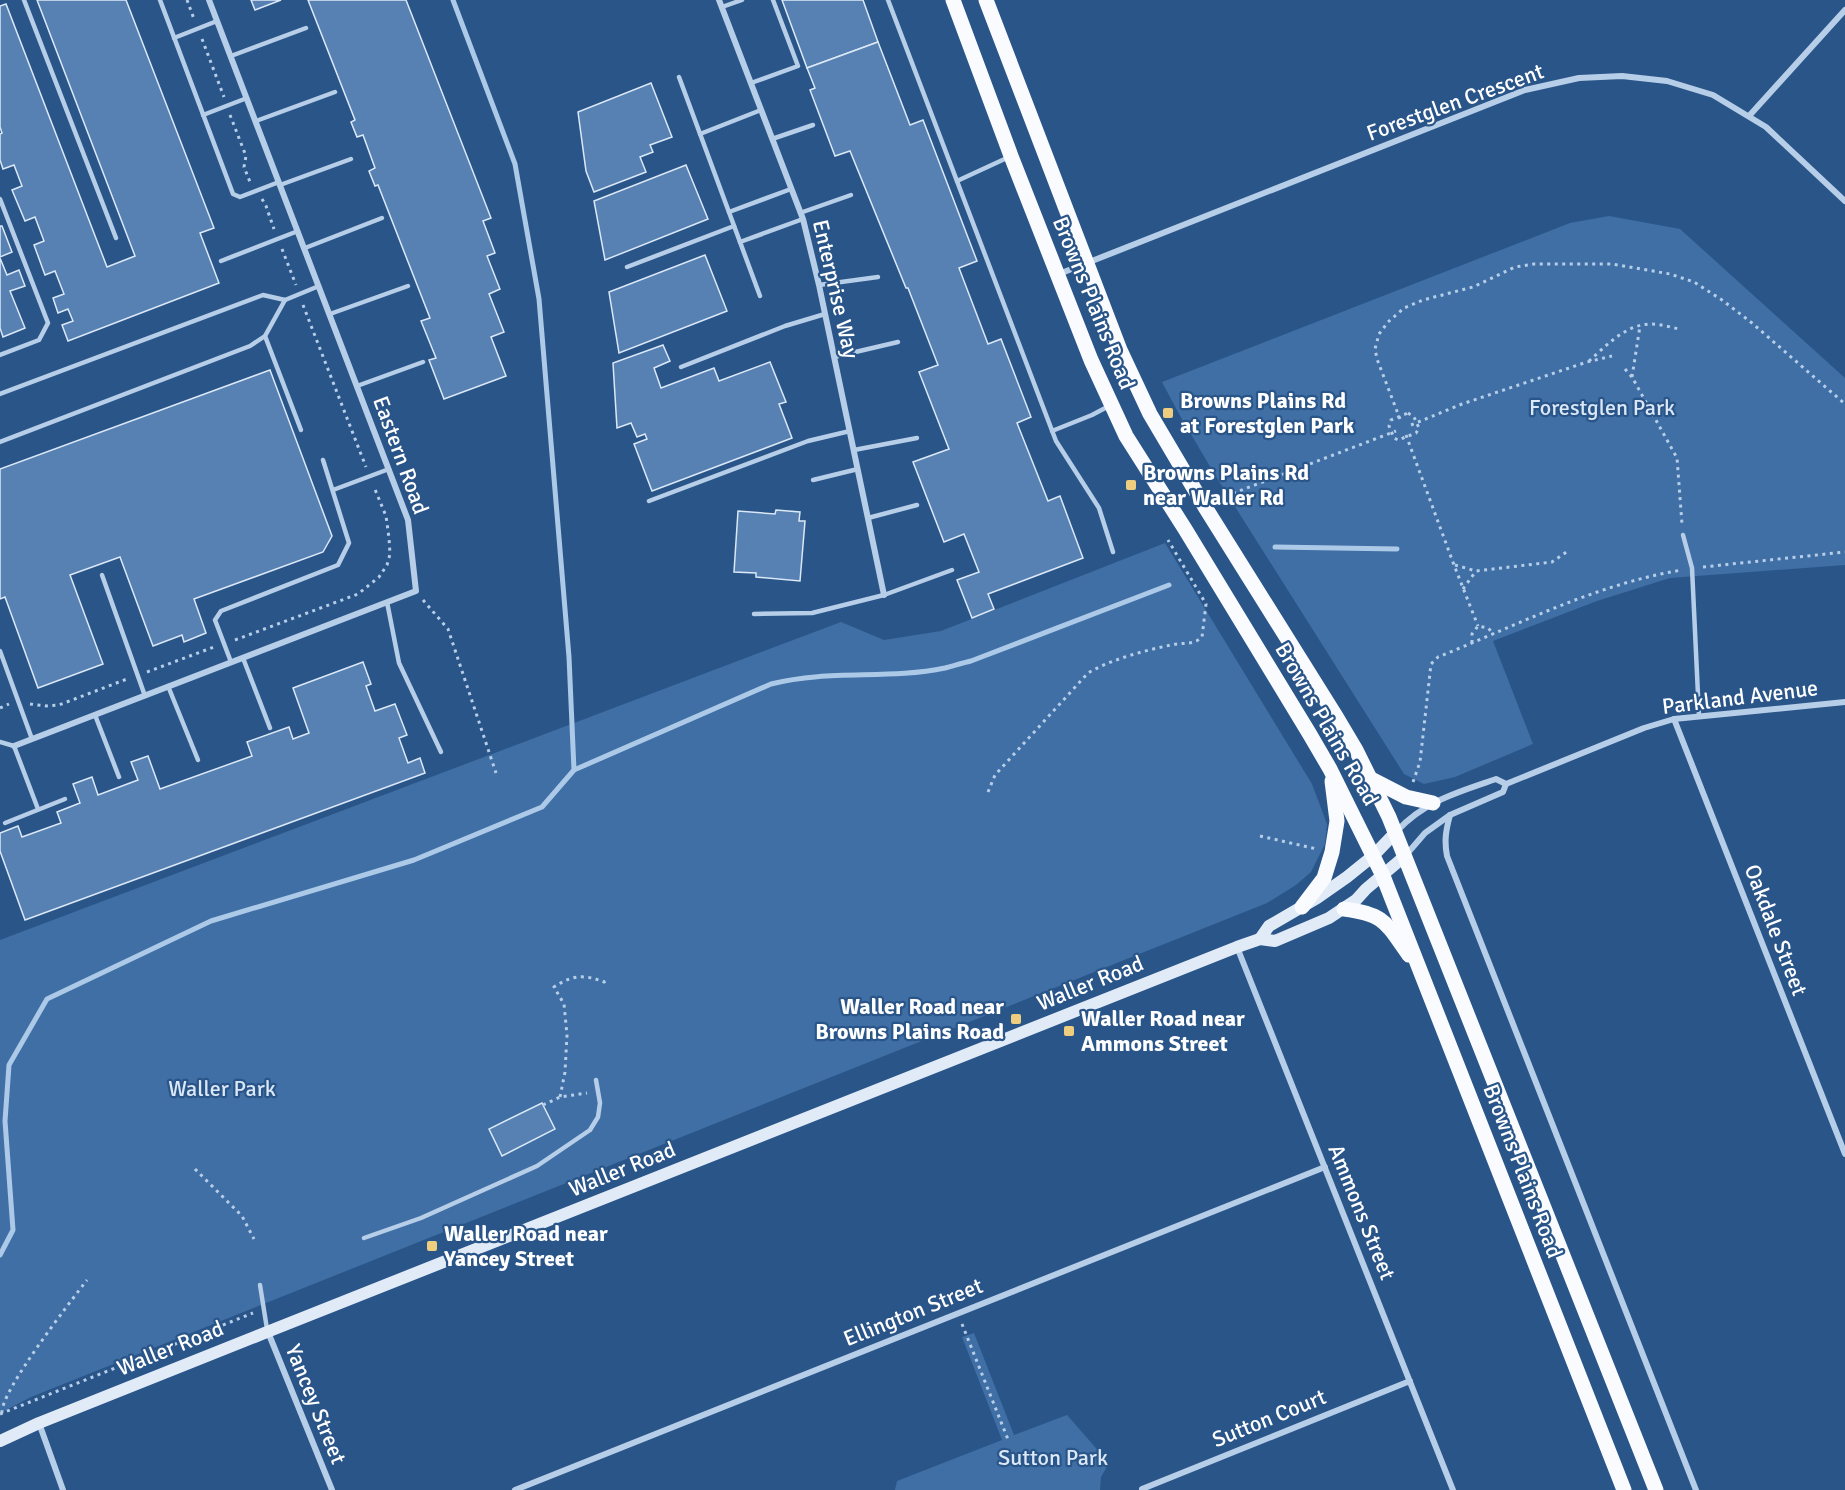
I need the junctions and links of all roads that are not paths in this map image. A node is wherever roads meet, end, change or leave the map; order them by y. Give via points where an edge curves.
1 (24, 0) edge
2 (160, 0) edge
3 (209, 0) edge
4 (719, 0) edge
5 (742, 0) edge
6 (773, 0) edge
7 (888, 0) edge
8 (953, 0) edge
9 (990, 4) edge
10 (722, 7) junction
11 (1845, 10) edge
12 (217, 21) junction
13 (306, 28) dead end
14 (174, 38) junction
15 (231, 56) junction
16 (679, 76) dead end
17 (751, 83) junction
18 (335, 92) dead end
19 (247, 98) junction
20 (761, 110) junction
21 (203, 115) junction
22 (1749, 116) junction
23 (256, 121) junction
24 (813, 125) dead end
25 (700, 134) junction
26 (772, 140) junction
27 (1011, 156) junction
28 (351, 159) dead end
29 (957, 181) junction
30 (280, 184) junction
31 (791, 189) junction
32 (851, 195) dead end
33 (0, 199) edge
34 (1845, 201) edge
35 (729, 212) junction
36 (802, 216) junction
37 (382, 218) dead end
38 (734, 226) junction
39 (298, 231) junction
40 (116, 238) dead end
41 (740, 242) junction
42 (305, 248) junction
43 (221, 261) dead end
44 (1087, 264) junction
45 (627, 267) dead end
46 (1058, 274) junction
47 (878, 277) dead end
48 (819, 285) junction
49 (319, 286) junction
50 (408, 286) dead end
51 (759, 296) dead end
52 (285, 300) junction
53 (330, 314) junction
54 (825, 314) junction
55 (265, 336) junction
56 (898, 342) dead end
57 (0, 355) edge
58 (834, 357) junction
59 (423, 362) dead end
60 (681, 367) dead end
61 (357, 386) junction
62 (0, 394) edge
63 (1111, 405) junction
64 (302, 430) dead end
65 (850, 431) junction
66 (1053, 431) junction
67 (917, 438) dead end
68 (0, 442) edge
69 (854, 450) junction
70 (322, 460) dead end
71 (389, 469) junction
72 (858, 469) junction
73 (813, 480) dead end
74 (333, 490) junction
75 (649, 501) dead end
76 (917, 506) dead end
77 (868, 518) junction
78 (1683, 535) road end
79 (1113, 552) dead end
80 (952, 570) dead end
81 (102, 575) dead end
82 (884, 595) junction
83 (387, 602) junction
84 (754, 614) dead end
85 (0, 651) edge
86 (243, 658) junction
87 (231, 662) junction
88 (168, 687) junction
89 (145, 696) junction
90 (1845, 702) edge
91 (95, 715) junction
92 (1699, 716) junction
93 (1674, 719) junction
94 (270, 728) dead end
95 (32, 739) junction
96 (0, 742) edge
97 (14, 746) junction
98 (441, 752) dead end
99 (198, 760) dead end
100 (1330, 769) junction
101 (119, 777) dead end
102 (1371, 779) junction
103 (1506, 784) junction
104 (65, 799) dead end
105 (1432, 803) junction
106 (38, 809) junction
107 (1450, 815) junction
108 (5, 823) dead end
109 (1396, 832) junction
110 (1373, 856) junction
111 (1406, 856) junction
112 (1383, 876) junction
113 (1302, 907) junction
114 (1344, 909) junction
115 (1260, 939) junction
116 (1237, 947) junction
117 (1421, 972) junction
118 (596, 1080) dead end
119 (1845, 1154) edge
120 (1325, 1167) junction
121 (364, 1238) dead end
122 (260, 1285) dead end
123 (267, 1332) junction
124 (1410, 1381) junction
125 (39, 1423) junction
126 (0, 1441) edge
127 (1142, 1489) edge
128 (63, 1490) edge
129 (332, 1490) edge
130 (515, 1490) edge
131 (1453, 1490) edge
132 (1624, 1490) edge
133 (1656, 1490) edge
134 (1696, 1490) edge

1 - 40 lane
2 - 14 lane
3 - 12 street, Eastern Road
4 - 10 street, Enterprise Way
5 - 10 lane
6 - 17 lane via 798,66
7 - 29 lane
8 - 27 main road, Browns Plains Road
9 - 44 main road, Browns Plains Road
10 - 17 street, Enterprise Way
11 - 22 street
12 - 14 lane
12 - 15 street, Eastern Road
13 - 15 lane
14 - 21 lane
15 - 19 street, Eastern Road
16 - 25 lane
17 - 20 street, Enterprise Way
18 - 23 lane
19 - 21 lane
19 - 23 street, Eastern Road
20 - 25 lane
20 - 26 street, Enterprise Way
21 - 30 lane via 233,194 240,197
22 - 34 street, Forestglen Crescent via 1766,127
22 - 44 street, Forestglen Crescent via 1713,94 1667,81 1622,76 1579,78 1525,90
23 - 30 street, Eastern Road
24 - 26 lane
25 - 35 lane
26 - 31 street, Enterprise Way
27 - 29 lane
27 - 46 main road, Browns Plains Road
28 - 30 lane
29 - 66 lane
30 - 39 street, Eastern Road
31 - 35 lane
31 - 36 street, Enterprise Way
32 - 36 lane
33 - 57 lane via 48,323 39,340
35 - 38 lane
36 - 41 lane
36 - 48 street, Enterprise Way
37 - 42 lane
38 - 41 lane
38 - 45 lane
39 - 42 street, Eastern Road
39 - 43 lane
41 - 51 lane
42 - 49 street, Eastern Road
44 - 46 street, Forestglen Crescent
44 - 102 main road, Browns Plains Road via 1150,414
46 - 63 main road, Browns Plains Road
47 - 48 lane
48 - 54 street, Enterprise Way
49 - 52 lane
49 - 53 street, Eastern Road
50 - 53 lane
52 - 55 lane
52 - 62 lane via 263,296
53 - 61 street, Eastern Road
54 - 58 street, Enterprise Way
54 - 60 lane
55 - 64 lane
55 - 68 lane via 250,346
56 - 58 lane
58 - 65 street, Enterprise Way
59 - 61 lane
61 - 71 street, Eastern Road
63 - 66 lane
63 - 100 main road, Browns Plains Road via 1126,436
65 - 69 street, Enterprise Way
65 - 75 lane via 808,441
66 - 79 lane via 1099,508
67 - 69 lane
69 - 72 street, Enterprise Way
70 - 74 lane
71 - 74 lane
71 - 83 street, Eastern Road via 408,520 416,591
72 - 73 lane
72 - 77 street, Enterprise Way
74 - 87 lane via 349,543 338,565 221,611 215,620
76 - 77 lane
77 - 82 street, Enterprise Way
78 - 92 lane via 1692,568
80 - 82 lane
81 - 89 lane
82 - 84 lane via 812,613
83 - 86 street
83 - 98 lane via 399,663
85 - 95 lane
86 - 87 street
86 - 94 lane
87 - 88 street
88 - 89 street
88 - 99 lane
89 - 91 street
90 - 92 street, Parkland Avenue
91 - 95 street
91 - 101 lane
92 - 93 street, Parkland Avenue
93 - 103 street, Parkland Avenue
93 - 119 street, Oakdale Street
95 - 97 street
96 - 97 lane
97 - 106 lane
100 - 110 main road, Browns Plains Road
100 - 113 main road via 1337,821 1332,852 1324,878
102 - 105 main road via 1406,797
102 - 109 main road, Browns Plains Road
103 - 105 street, Parkland Avenue via 1496,779
103 - 107 street, Parkland Avenue via 1503,792
104 - 106 lane
105 - 109 street, Parkland Avenue
106 - 108 lane
107 - 111 street, Parkland Avenue via 1425,833
107 - 134 street, Browns Plains Road via 1444,843 1454,874
109 - 110 street, Waller Road
109 - 111 main road, Browns Plains Road
110 - 112 main road, Browns Plains Road
110 - 113 street, Waller Road
111 - 112 street, Waller Road
111 - 133 main road, Browns Plains Road
112 - 114 street, Waller Road
112 - 117 main road, Browns Plains Road
113 - 115 street, Waller Road via 1269,926
114 - 115 street, Waller Road via 1275,941
114 - 117 main road via 1379,918
115 - 116 street, Waller Road
116 - 120 street, Ammons Street
116 - 123 street, Waller Road
117 - 132 main road, Browns Plains Road
118 - 121 lane via 600,1103 590,1130 537,1166 421,1218
120 - 124 street, Ammons Street
120 - 130 street, Ellington Street
122 - 123 lane
123 - 125 street, Waller Road
123 - 129 street, Yancey Street
124 - 127 street, Sutton Court
124 - 131 street, Ammons Street
125 - 126 street, Waller Road
125 - 128 street

